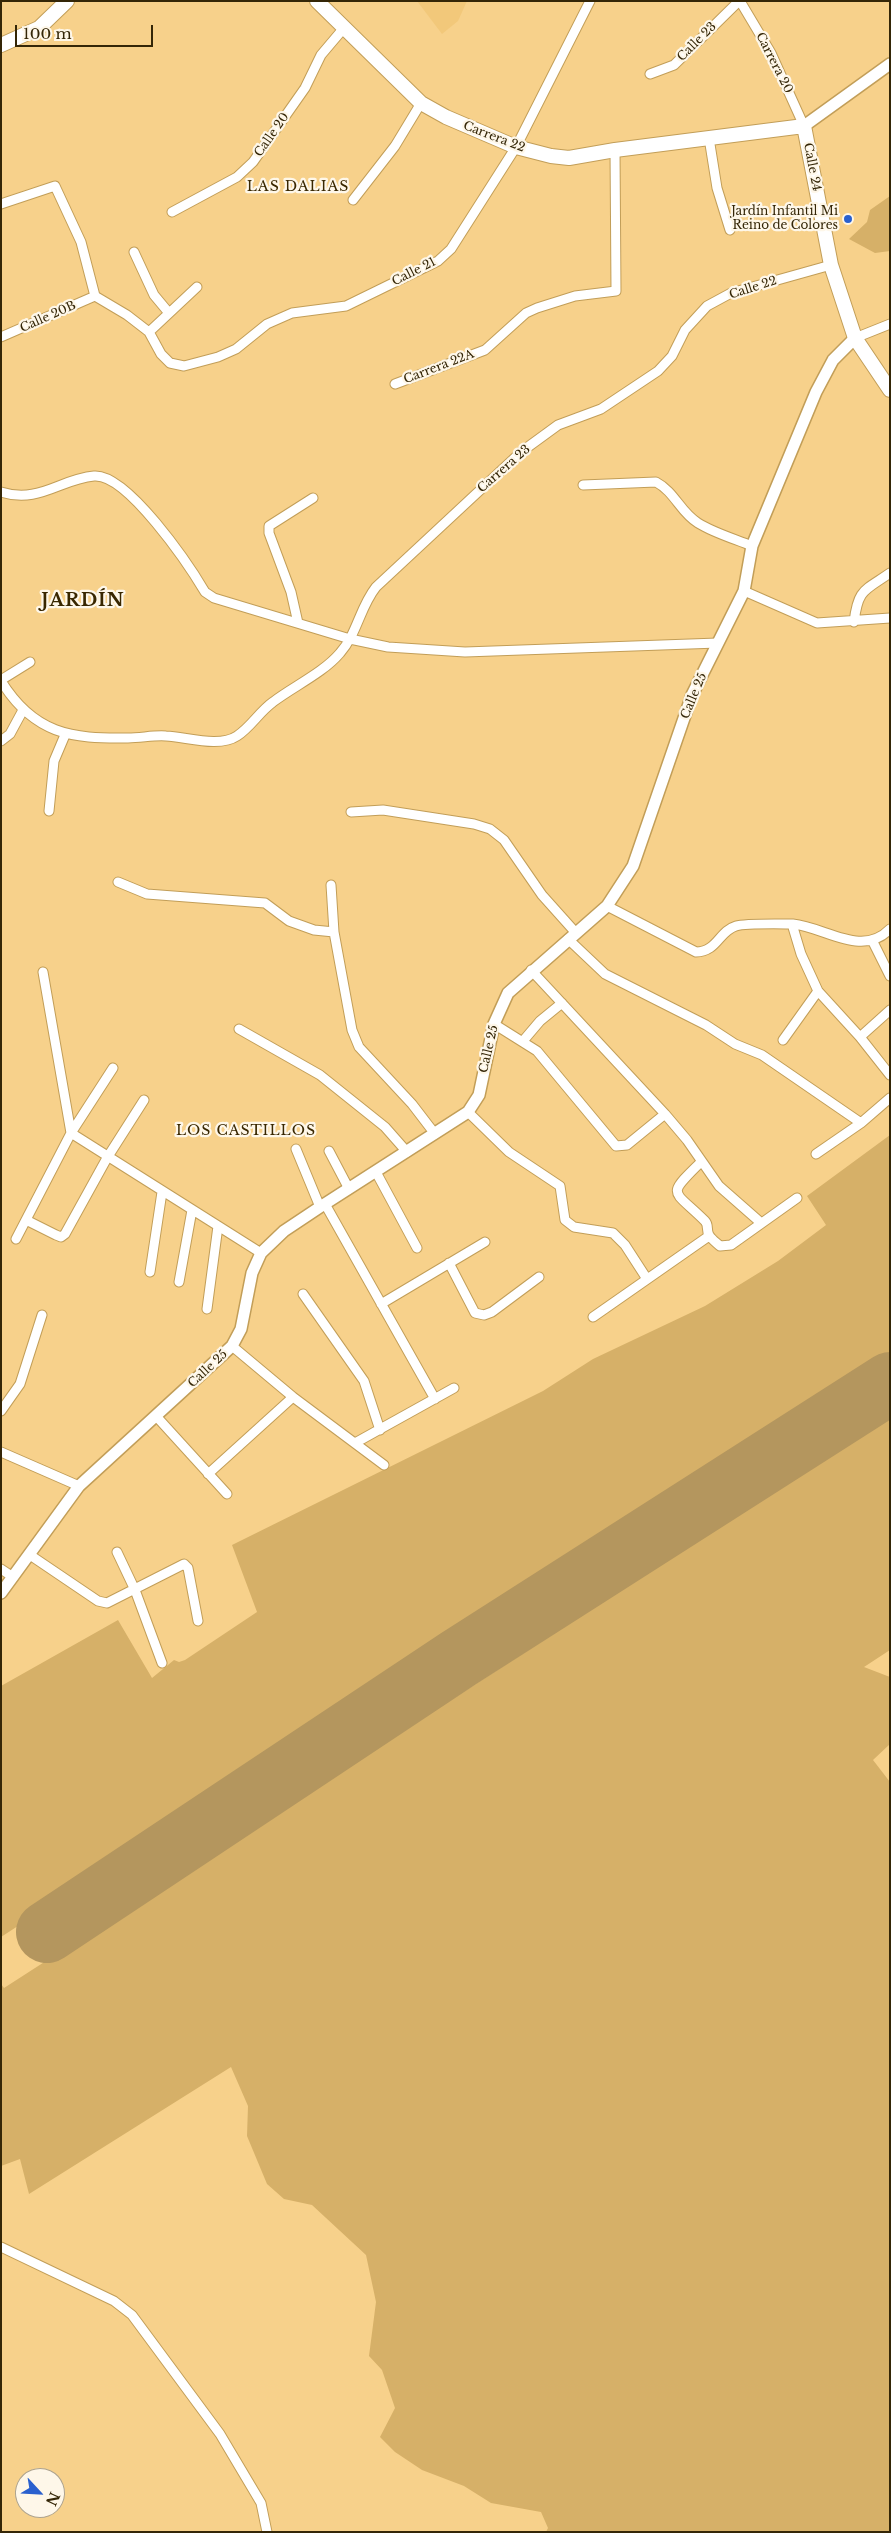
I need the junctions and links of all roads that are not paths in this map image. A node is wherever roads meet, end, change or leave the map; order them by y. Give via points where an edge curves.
1 (66, 1) edge
2 (318, 1) edge
3 (590, 1) edge
4 (739, 1) edge
5 (344, 29) junction
6 (1, 45) edge
7 (890, 64) edge
8 (650, 74) dead end
9 (422, 103) junction
10 (804, 126) junction
11 (709, 138) junction
12 (516, 147) junction
13 (615, 150) junction
14 (353, 200) dead end
15 (1, 204) edge
16 (172, 212) dead end
17 (730, 230) dead end
18 (134, 252) dead end
19 (831, 265) junction
20 (197, 287) dead end
21 (95, 296) junction
22 (169, 313) junction
23 (890, 324) edge
24 (685, 330) joint
25 (149, 332) junction
26 (1, 337) edge
27 (855, 338) junction
28 (395, 384) dead end
29 (890, 390) edge
30 (583, 485) dead end
31 (1, 492) edge
32 (313, 498) dead end
33 (752, 546) junction
34 (890, 573) edge
35 (744, 590) junction
36 (890, 618) edge
37 (854, 622) junction
38 (298, 623) junction
39 (350, 639) junction
40 (718, 643) junction
41 (30, 662) dead end
42 (1, 681) edge
43 (23, 710) junction
44 (65, 734) junction
45 (1, 742) edge
46 (49, 811) dead end
47 (351, 812) dead end
48 (118, 882) dead end
49 (331, 884) dead end
50 (607, 906) junction
51 (792, 924) junction
52 (890, 929) edge
53 (334, 932) junction
54 (572, 936) junction
55 (872, 940) junction
56 (531, 970) junction
57 (43, 972) dead end
58 (890, 976) edge
59 (818, 991) junction
60 (562, 1003) junction
61 (890, 1010) edge
62 (494, 1024) junction
63 (239, 1029) dead end
64 (860, 1037) junction
65 (783, 1040) dead end
66 (522, 1041) junction
67 (114, 1068) dead end
68 (890, 1076) edge
69 (890, 1098) edge
70 (144, 1100) dead end
71 (468, 1112) junction
72 (665, 1114) junction
73 (861, 1123) junction
74 (71, 1133) junction
75 (435, 1134) junction
76 (296, 1150) dead end
77 (329, 1151) dead end
78 (407, 1152) junction
79 (816, 1154) dead end
80 (107, 1158) junction
81 (701, 1162) junction
82 (376, 1172) junction
83 (349, 1189) junction
84 (162, 1192) junction
85 (797, 1198) dead end
86 (322, 1205) junction
87 (192, 1210) junction
88 (26, 1220) junction
89 (760, 1222) junction
90 (218, 1226) junction
91 (709, 1236) junction
92 (16, 1239) dead end
93 (486, 1242) dead end
94 (417, 1248) dead end
95 (261, 1253) junction
96 (449, 1263) junction
97 (150, 1272) dead end
98 (539, 1278) dead end
99 (647, 1279) junction
100 (179, 1282) dead end
101 (304, 1294) dead end
102 (381, 1304) junction
103 (207, 1309) dead end
104 (42, 1315) dead end
105 (593, 1317) dead end
106 (232, 1346) junction
107 (454, 1388) dead end
108 (293, 1396) junction
109 (435, 1398) junction
110 (1, 1411) edge
111 (156, 1416) junction
112 (380, 1430) junction
113 (355, 1444) junction
114 (1, 1452) edge
115 (384, 1465) dead end
116 (208, 1474) junction
117 (79, 1486) junction
118 (227, 1494) dead end
119 (117, 1552) dead end
120 (30, 1555) junction
121 (1, 1569) edge
122 (13, 1577) junction
123 (135, 1590) junction
124 (1, 1593) edge
125 (198, 1621) dead end
126 (162, 1662) dead end
127 (1, 2247) edge
128 (267, 2532) edge

1 - 6 main road via 39,28
2 - 5 main road, Carrera 22
3 - 12 street, Calle 21
4 - 8 street, Calle 23 via 680,60
4 - 10 street, Carrera 20 via 771,53
5 - 9 main road, Carrera 22
5 - 16 street, Calle 20 via 321,55 305,88 253,162 237,177
7 - 10 street, Calle 24
9 - 12 main road, Carrera 22 via 446,117
9 - 14 street via 395,146
10 - 11 main road, Carrera 22
10 - 19 main road, Calle 24
11 - 13 main road, Carrera 22
11 - 17 street via 717,188
12 - 13 main road, Carrera 22 via 569,158
12 - 25 street, Calle 21 via 451,249 438,261 346,306 292,312 267,324 236,349 218,358 184,366 170,363
13 - 28 street, Carrera 22A via 616,291 575,296 537,308 526,313 485,350
15 - 21 street via 54,186 81,242
18 - 22 street via 154,295
19 - 24 street, Calle 22 via 731,293 707,306
19 - 27 main road, Calle 24
20 - 22 street
21 - 25 street via 127,314
21 - 26 street, Calle 20B
22 - 25 street
23 - 27 street
24 - 39 street, Carrera 23 via 672,356 658,371 601,409 558,425 514,458 376,586 365,601
27 - 29 main road, Calle 24
27 - 33 street, Calle 25 via 833,360 816,392
30 - 33 street via 656,482 667,488 698,523
31 - 38 street via 30,496 94,476 104,478 132,496 149,514 205,592 214,598
32 - 38 street via 269,526
33 - 35 street, Calle 25
34 - 37 street via 862,592 856,601
35 - 37 street via 817,624
35 - 40 street, Calle 25
36 - 37 street
38 - 39 street
39 - 40 street via 388,647 464,652
39 - 44 street, Carrera 23 via 340,654 271,704 235,738 222,741
40 - 50 street, Calle 25 via 692,695 633,866
41 - 42 street
42 - 43 street
43 - 44 street
43 - 45 street via 10,734
44 - 46 street via 54,760
47 - 54 street via 382,810 490,828 504,840
48 - 53 street via 147,894 265,903 289,921 314,930
49 - 53 street
50 - 51 street via 696,952 704,952 717,944 736,925
50 - 54 street, Calle 25
51 - 55 street via 814,927 851,942
51 - 59 street
52 - 55 street
53 - 75 street via 352,1030 359,1047
54 - 56 street, Calle 25
54 - 73 street via 605,974 706,1025 735,1044 762,1055
55 - 58 street
56 - 60 street
56 - 62 street, Calle 25 via 508,993
57 - 74 street
59 - 64 street
59 - 65 street
60 - 66 street
60 - 72 street
61 - 64 street
62 - 66 street
62 - 71 street, Calle 25 via 479,1095
63 - 78 street via 320,1075 385,1127
64 - 68 street
66 - 72 street via 537,1051 616,1146 627,1145
67 - 74 street
69 - 73 street
70 - 80 street
71 - 75 street, Calle 25
71 - 99 street via 508,1152 560,1186 565,1220 574,1227 613,1233
72 - 81 street
73 - 79 street
74 - 80 street
74 - 88 street
75 - 78 street, Calle 25
76 - 86 street
77 - 83 street
78 - 82 street, Calle 25
80 - 84 street
80 - 88 street via 65,1234 56,1236
81 - 89 street via 719,1186
81 - 91 street via 676,1190 678,1197 707,1223
82 - 83 street, Calle 25
82 - 94 street
83 - 86 street, Calle 25
84 - 87 street
84 - 97 street
85 - 89 street
86 - 95 street, Calle 25 via 284,1231
86 - 102 street
87 - 90 street
87 - 100 street
88 - 92 street
89 - 91 street via 726,1246 720,1246
90 - 95 street
90 - 103 street
91 - 99 street
93 - 96 street
95 - 106 street, Calle 25 via 252,1273 241,1328
96 - 98 street via 475,1312 484,1315
96 - 102 street
99 - 105 street
101 - 112 street via 364,1381
102 - 109 street
104 - 110 street via 20,1384
106 - 108 street
106 - 111 street, Calle 25
107 - 109 street
108 - 113 street
108 - 116 street
109 - 112 street
111 - 116 street
111 - 117 street, Calle 25
112 - 113 street
113 - 115 street
114 - 117 street
116 - 118 street
117 - 120 street, Calle 25
119 - 123 street
120 - 122 street, Calle 25
120 - 123 street via 102,1602 107,1603
121 - 122 street
122 - 124 street, Calle 25
123 - 125 street via 186,1565
123 - 126 street
127 - 128 street via 114,2301 132,2315 220,2434 261,2503

